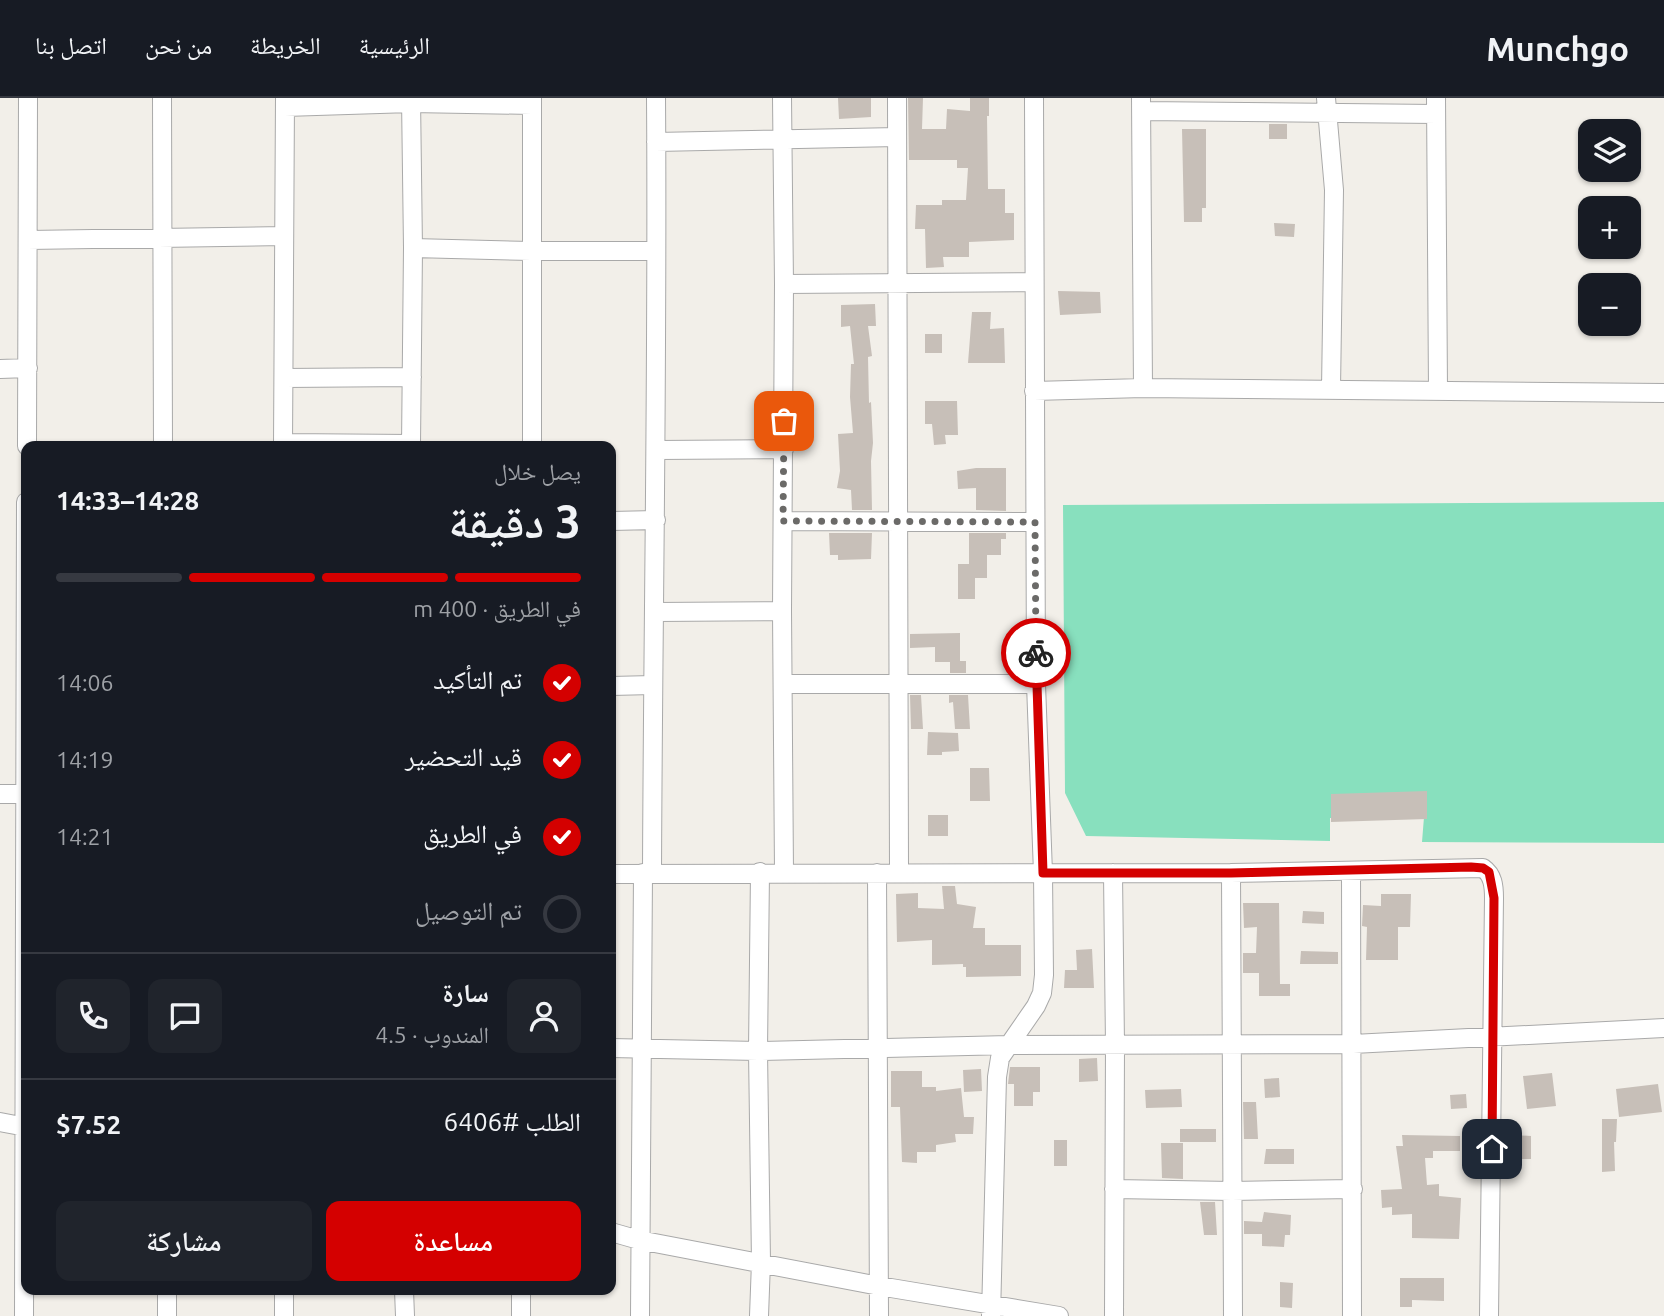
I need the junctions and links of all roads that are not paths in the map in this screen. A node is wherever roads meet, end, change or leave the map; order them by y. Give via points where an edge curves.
1 (28, 98) edge
2 (162, 98) edge
3 (656, 98) edge
4 (782, 98) edge
5 (897, 98) edge
6 (1034, 98) edge
7 (411, 101) edge
8 (532, 101) edge
9 (285, 103) edge
10 (1141, 105) edge
11 (1327, 105) edge
12 (1436, 106) edge
13 (897, 137) junction
14 (782, 140) junction
15 (656, 142) junction
16 (284, 236) junction
17 (164, 238) junction
18 (28, 240) junction
19 (413, 248) junction
20 (531, 251) junction
21 (655, 251) junction
22 (898, 282) junction
23 (1034, 282) junction
24 (784, 284) junction
25 (28, 368) junction
26 (0, 369) edge
27 (412, 377) junction
28 (284, 378) junction
29 (1143, 388) junction
30 (1331, 389) junction
31 (1438, 390) junction
32 (1034, 391) junction
33 (1664, 393) edge
34 (27, 441) edge
35 (163, 441) edge
36 (283, 441) edge
37 (411, 441) edge
38 (532, 441) edge
39 (784, 449) junction
40 (657, 450) junction
41 (656, 520) junction
42 (616, 521) edge
43 (783, 521) junction
44 (899, 522) junction
45 (1035, 522) junction
46 (782, 611) junction
47 (655, 612) junction
48 (783, 684) junction
49 (1036, 684) junction
50 (616, 685) edge
51 (653, 685) junction
52 (899, 685) junction
53 (0, 794) edge
54 (21, 794) edge
55 (1351, 871) junction
56 (760, 872) junction
57 (784, 872) junction
58 (899, 872) junction
59 (647, 873) junction
60 (877, 873) junction
61 (1043, 873) junction
62 (1113, 873) junction
63 (1231, 873) junction
64 (616, 874) edge
65 (1664, 1028) edge
66 (1493, 1037) junction
67 (1353, 1044) junction
68 (1009, 1045) junction
69 (1115, 1045) junction
70 (1233, 1045) junction
71 (616, 1048) edge
72 (641, 1048) junction
73 (877, 1048) junction
74 (758, 1051) junction
75 (0, 1122) edge
76 (21, 1126) edge
77 (1114, 1189) junction
78 (1353, 1189) junction
79 (1232, 1191) junction
80 (616, 1233) edge
81 (639, 1240) junction
82 (761, 1262) junction
83 (879, 1286) junction
84 (24, 1295) edge
85 (167, 1295) edge
86 (284, 1295) edge
87 (404, 1295) edge
88 (521, 1295) edge
89 (991, 1311) edge
90 (24, 1316) edge
91 (167, 1316) edge
92 (284, 1316) edge
93 (405, 1316) edge
94 (522, 1316) edge
95 (640, 1316) edge
96 (759, 1316) edge
97 (879, 1316) edge
98 (1059, 1316) edge
99 (1114, 1316) edge
100 (1233, 1316) edge
101 (1352, 1316) edge
102 (1489, 1316) edge

1 - 18 street
2 - 17 street
3 - 15 street
4 - 14 street
5 - 13 street
6 - 23 street
7 - 8 street
7 - 9 street
7 - 19 street
8 - 20 street
9 - 16 street
10 - 11 street
10 - 29 street
11 - 12 street
11 - 30 street via 1334,190
12 - 31 street
13 - 14 street
13 - 22 street
14 - 15 street
14 - 24 street
15 - 21 street
16 - 17 street
16 - 28 street
17 - 18 street
17 - 35 street
18 - 25 street
19 - 20 street
19 - 27 street
20 - 21 street
20 - 38 street
21 - 40 street
22 - 23 street
22 - 24 street
22 - 44 street
23 - 32 street
24 - 39 street
25 - 26 street
25 - 34 street
27 - 28 street
27 - 37 street
28 - 36 street
29 - 30 street
29 - 32 street
30 - 31 street
31 - 33 street
32 - 45 street
39 - 40 street
39 - 43 street
40 - 41 street
41 - 42 street
41 - 47 street
43 - 44 street
43 - 46 street
44 - 45 street
44 - 52 street
45 - 49 street
46 - 47 street
46 - 48 street
47 - 51 street
48 - 52 street
48 - 57 street
49 - 52 street
49 - 61 street
50 - 51 street
51 - 59 street
52 - 58 street
53 - 54 street
55 - 63 street
55 - 66 street via 1471,867 1489,872 1494,898
55 - 67 street
56 - 57 street
56 - 59 street
56 - 74 street
57 - 60 street
58 - 60 street
58 - 61 street
59 - 64 street
59 - 72 street
60 - 73 street
61 - 62 street
61 - 68 street via 1042,993
62 - 63 street
62 - 69 street
63 - 70 street
65 - 66 street
66 - 67 street
66 - 102 street
67 - 70 street
67 - 78 street
68 - 69 street
68 - 73 street
68 - 89 street via 1000,1058 997,1077
69 - 70 street
69 - 77 street
70 - 79 street
71 - 72 street
72 - 74 street
72 - 81 street
73 - 74 street
73 - 83 street
74 - 82 street
75 - 76 street
77 - 79 street
77 - 99 street
78 - 79 street
78 - 101 street
79 - 100 street
80 - 81 street
81 - 82 street
81 - 95 street
82 - 83 street
82 - 96 street
83 - 89 street
83 - 97 street
84 - 90 street
85 - 91 street
86 - 92 street
87 - 93 street
88 - 94 street
89 - 98 street

